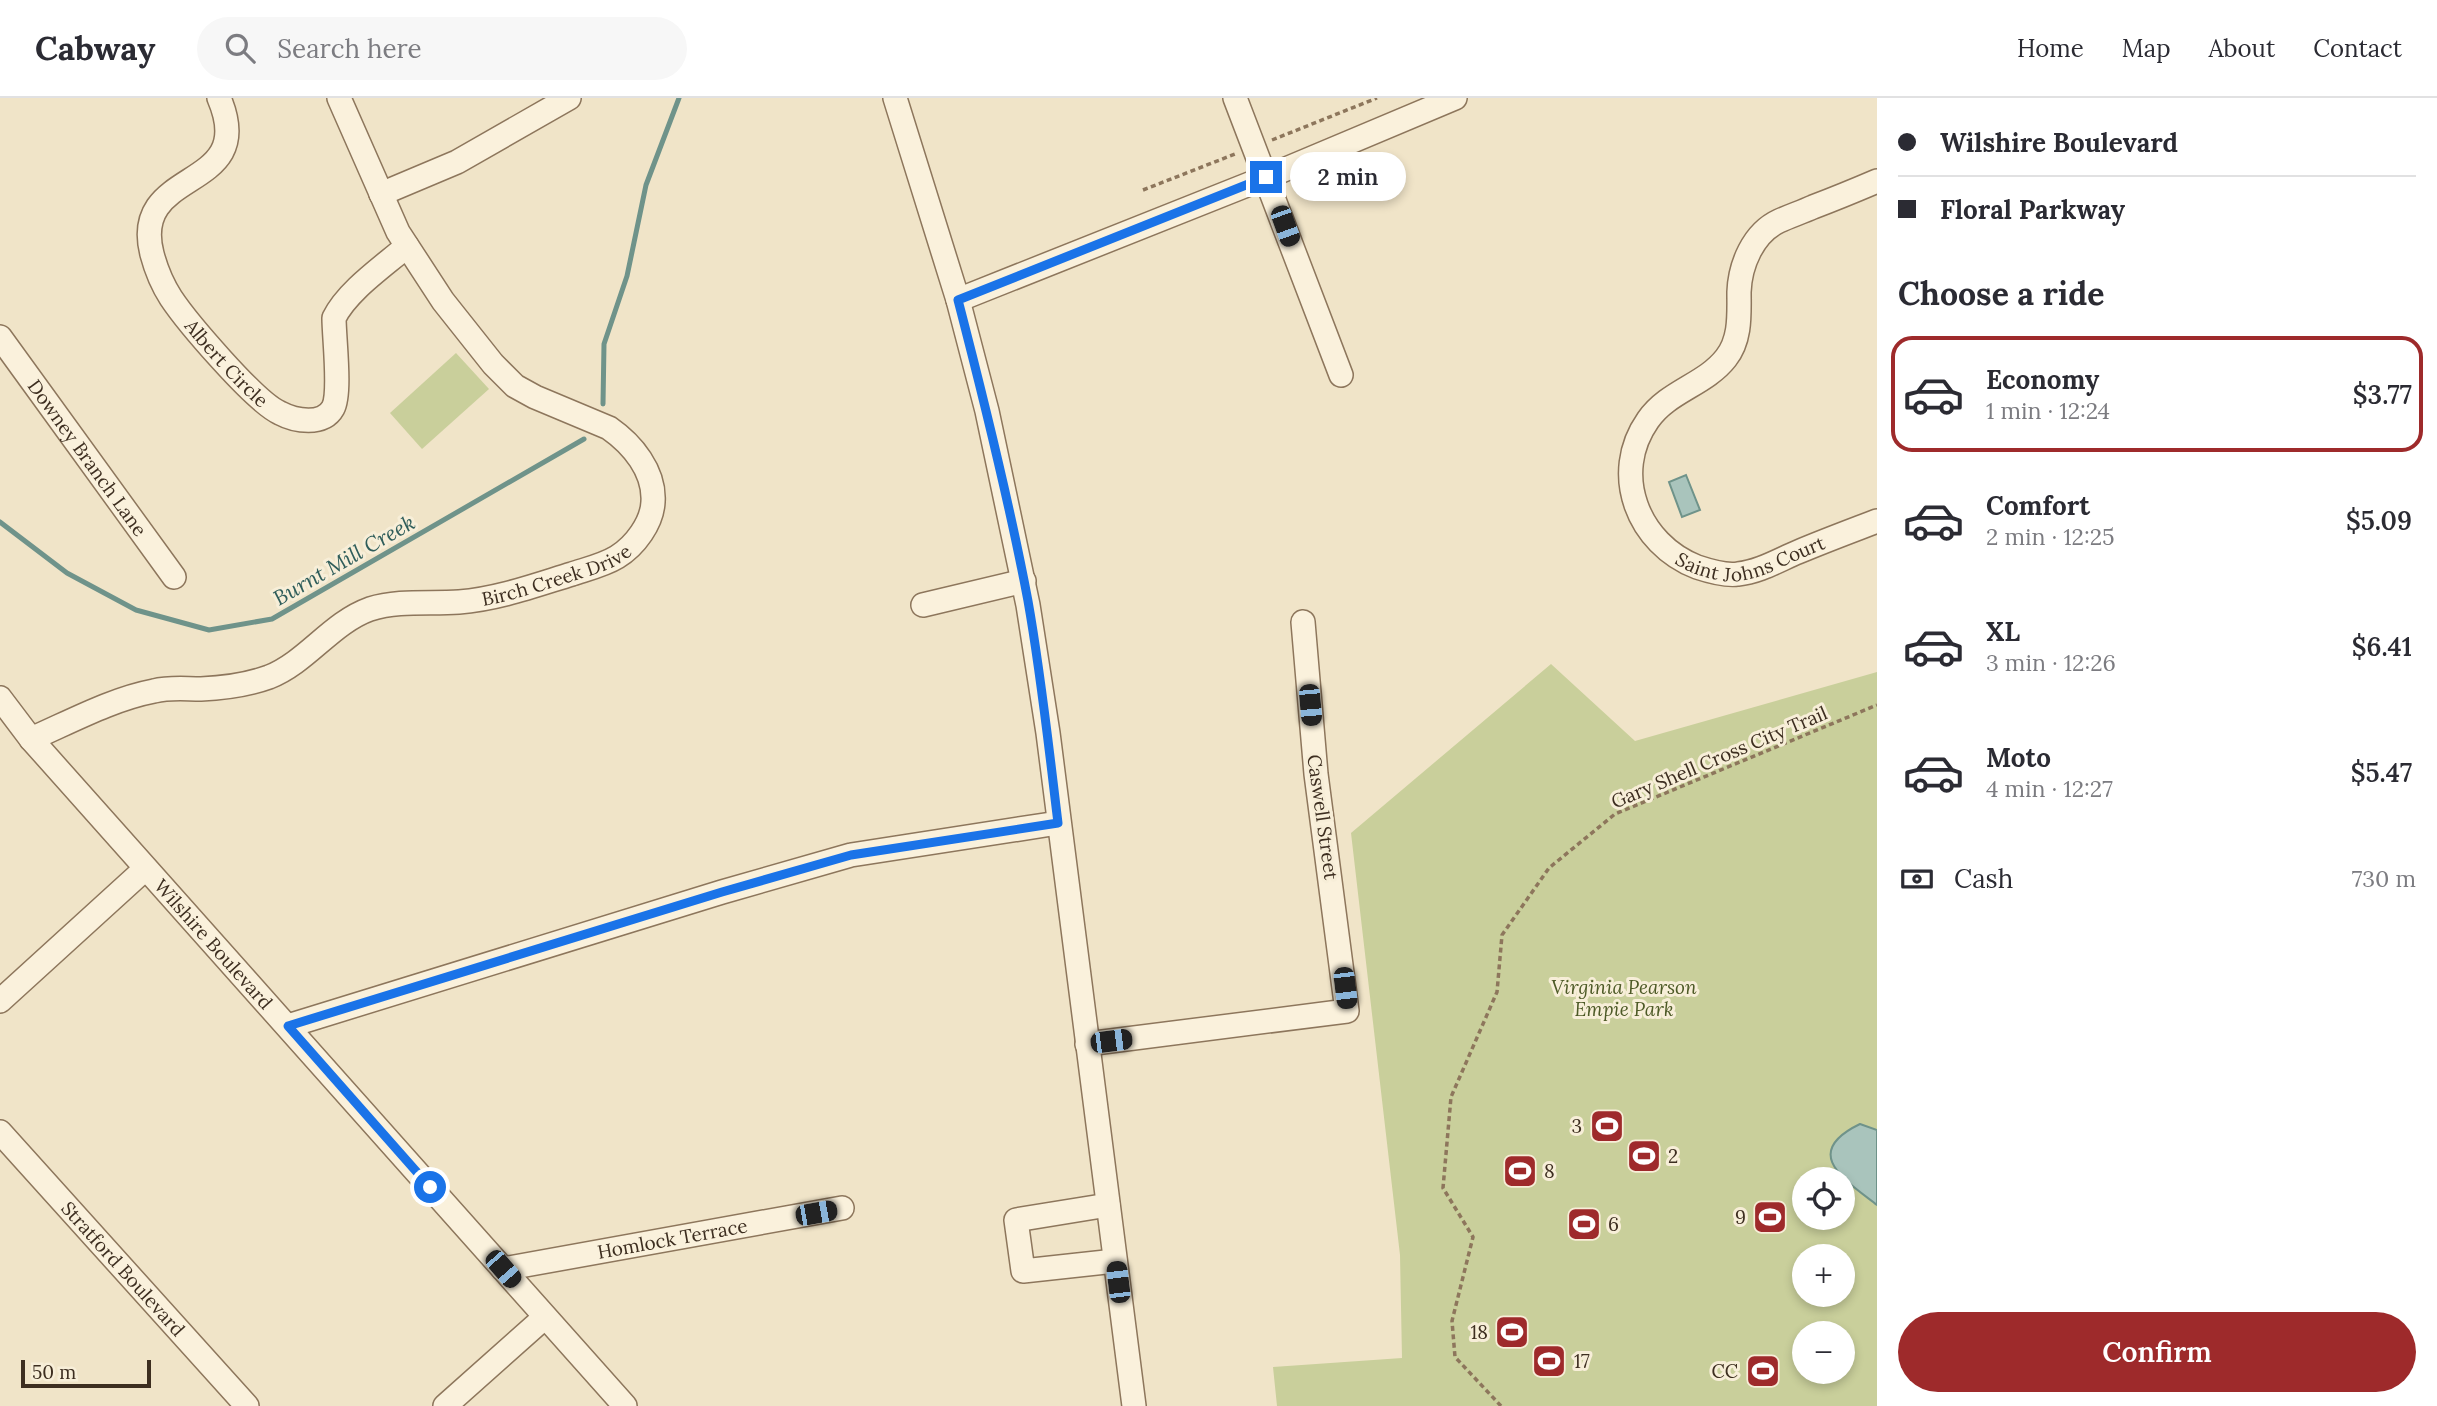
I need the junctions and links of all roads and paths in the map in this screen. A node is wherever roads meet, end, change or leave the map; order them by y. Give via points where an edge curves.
1 (219, 98) edge
2 (340, 98) edge
3 (569, 98) edge
4 (895, 98) edge
5 (1235, 98) edge
6 (1453, 98) edge
7 (1266, 177) junction
8 (1877, 181) edge
9 (380, 194) junction
10 (407, 246) junction
11 (958, 300) junction
12 (0, 337) edge
13 (1341, 375) dead end
14 (1877, 521) edge
15 (174, 577) dead end
16 (1024, 580) junction
17 (923, 605) dead end
18 (1303, 622) dead end
19 (0, 698) edge
20 (1877, 705) edge
21 (31, 739) junction
22 (1058, 823) junction
23 (145, 869) junction
24 (0, 1001) edge
25 (288, 1026) junction
26 (1087, 1044) junction
27 (0, 1132) edge
28 (1108, 1205) junction
29 (842, 1208) dead end
30 (1115, 1261) junction
31 (503, 1269) junction
32 (545, 1317) junction
33 (247, 1406) edge
34 (446, 1406) edge
35 (625, 1406) edge
36 (1134, 1406) edge
37 (1501, 1406) edge

1 - 10 street, Albert Circle via 226,123 224,151 161,202 151,221 152,252 177,306 266,404 279,413 307,420 328,414 336,393 334,318 339,307
2 - 9 street, Birch Creek Drive
3 - 9 street via 457,162
4 - 11 street
5 - 7 street
6 - 7 street
7 - 11 street
7 - 13 street
8 - 14 street, Saint Johns Court via 1780,220 1758,238 1743,268 1739,324 1728,356 1669,398 1648,419 1630,472 1636,509 1655,539 1684,562 1724,574 1766,565
9 - 10 street, Birch Creek Drive
10 - 21 street, Birch Creek Drive via 443,301 506,379 535,397 609,428 641,460 653,496 651,517 642,532 605,563 529,587 460,602 373,608 346,621 269,677 227,687 152,691
11 - 16 street
12 - 15 street, Downey Branch Lane
16 - 17 street
16 - 22 street
18 - 26 street, Caswell Street via 1316,774 1348,1011
19 - 21 street, Wilshire Boulevard
20 - 37 path, Gary Shell Cross City Trail via 1615,814 1549,868 1502,935 1497,992 1451,1097 1443,1188 1473,1237 1452,1321 1455,1357
21 - 23 street, Wilshire Boulevard
22 - 25 street via 851,855
22 - 26 street
23 - 24 street
23 - 25 street, Wilshire Boulevard
25 - 31 street, Wilshire Boulevard
26 - 28 street
27 - 33 street, Stratford Boulevard
28 - 30 street
28 - 30 street via 1016,1220 1023,1271
29 - 31 street, Homlock Terrace
30 - 36 street
31 - 32 street, Wilshire Boulevard
32 - 34 street
32 - 35 street, Wilshire Boulevard

